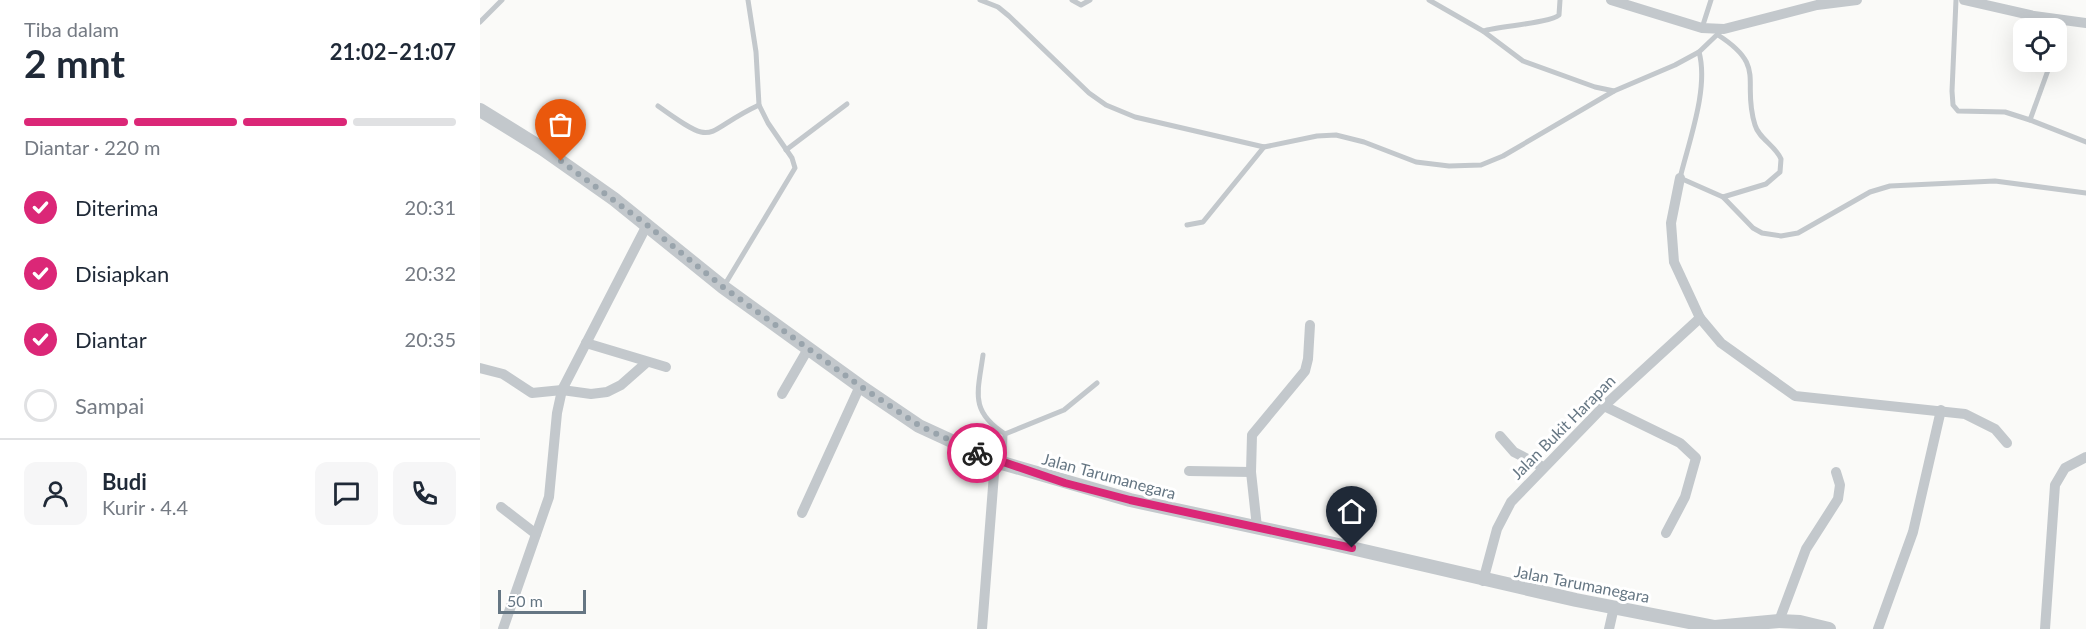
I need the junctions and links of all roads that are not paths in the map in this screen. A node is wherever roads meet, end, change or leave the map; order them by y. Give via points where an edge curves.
1 (502, 0) edge
2 (748, 0) edge
3 (984, 0) edge
4 (1072, 0) edge
5 (1090, 0) edge
6 (1429, 0) edge
7 (1560, 0) edge
8 (1611, 0) edge
9 (1711, 0) edge
10 (1857, 0) edge
11 (1956, 0) edge
12 (1964, 0) edge
13 (1970, 0) edge
14 (2051, 18) edge
15 (2067, 21) edge
16 (480, 22) edge
17 (2086, 23) edge
18 (1702, 28) junction
19 (1483, 31) junction
20 (1721, 32) junction
21 (1700, 52) junction
22 (2047, 72) edge
23 (1614, 91) junction
24 (847, 104) dead end
25 (658, 105) dead end
26 (759, 105) junction
27 (480, 110) edge
28 (2030, 120) junction
29 (2086, 142) edge
30 (1264, 147) junction
31 (786, 150) junction
32 (1680, 178) junction
33 (2086, 193) edge
34 (1723, 197) junction
35 (647, 225) junction
36 (1187, 225) dead end
37 (723, 287) junction
38 (1700, 318) junction
39 (1310, 325) dead end
40 (586, 343) junction
41 (808, 349) junction
42 (982, 355) dead end
43 (646, 363) junction
44 (666, 367) dead end
45 (480, 368) edge
46 (1097, 383) dead end
47 (860, 386) junction
48 (562, 390) junction
49 (782, 394) dead end
50 (1604, 406) junction
51 (1941, 410) junction
52 (1005, 434) junction
53 (1500, 436) dead end
54 (2007, 442) dead end
55 (2086, 457) edge
56 (999, 463) junction
57 (1543, 467) junction
58 (1189, 471) dead end
59 (1251, 472) junction
60 (1836, 472) dead end
61 (501, 507) dead end
62 (802, 513) dead end
63 (1257, 528) junction
64 (1666, 533) dead end
65 (536, 534) junction
66 (1483, 581) junction
67 (1614, 607) junction
68 (1779, 621) junction
69 (503, 629) edge
70 (981, 629) edge
71 (1610, 629) edge
72 (1828, 629) edge
73 (1878, 629) edge
74 (2044, 629) edge

1 - 16 lane
2 - 26 lane
3 - 30 lane via 1009,16 1106,105 1136,117
4 - 5 lane via 1081,5
6 - 19 lane
7 - 19 lane via 1559,15 1553,20
8 - 18 street
9 - 18 lane
10 - 20 street via 1817,5
11 - 28 lane via 1952,91 1955,108 1966,113 2005,112
12 - 13 street
13 - 14 street
15 - 17 street
18 - 20 street
19 - 23 lane via 1532,66
20 - 21 lane
20 - 34 lane via 1746,60 1755,126 1782,163 1771,182
21 - 23 lane
21 - 32 lane via 1701,85
22 - 28 lane
23 - 30 lane via 1481,165 1416,162 1336,135
24 - 31 lane
25 - 26 lane via 705,134
26 - 31 lane
27 - 35 street, Jalan Tarumanegara via 543,149
28 - 29 lane
30 - 36 lane via 1203,222
31 - 37 lane via 795,164 794,173
32 - 34 lane
32 - 38 street via 1671,242 1674,262
33 - 34 lane via 1995,181 1890,186 1870,192 1798,233 1781,236 1753,228
35 - 37 street, Jalan Tarumanegara
35 - 40 street
37 - 41 street, Jalan Tarumanegara
38 - 50 street, Jalan Bukit Harapan
38 - 51 street via 1721,343 1795,396
39 - 59 street via 1305,371 1252,432
40 - 43 street
40 - 48 street
41 - 47 street, Jalan Tarumanegara
41 - 49 street
42 - 52 lane via 979,407 990,423
43 - 44 street
43 - 48 street via 607,392
45 - 48 street via 503,374 532,393
46 - 52 lane via 1064,410
47 - 56 street, Jalan Tarumanegara via 920,426
47 - 62 street
48 - 65 street via 549,496
50 - 57 street, Jalan Bukit Harapan
50 - 64 street via 1680,443 1695,456 1690,483
51 - 54 street via 1985,422
51 - 73 street via 1913,532
52 - 56 lane
53 - 57 street via 1514,452
55 - 74 street via 2065,468 2055,485
56 - 63 street, Jalan Tarumanegara via 1130,500
56 - 70 street
57 - 66 street, Jalan Bukit Harapan via 1502,516
58 - 59 street
59 - 63 street
60 - 68 street via 1841,490 1838,499 1806,549
61 - 65 street
63 - 66 street, Jalan Tarumanegara
65 - 69 street
66 - 67 street, Jalan Tarumanegara
67 - 68 street, Jalan Tarumanegara via 1715,627
67 - 71 street
68 - 72 street, Jalan Tarumanegara

